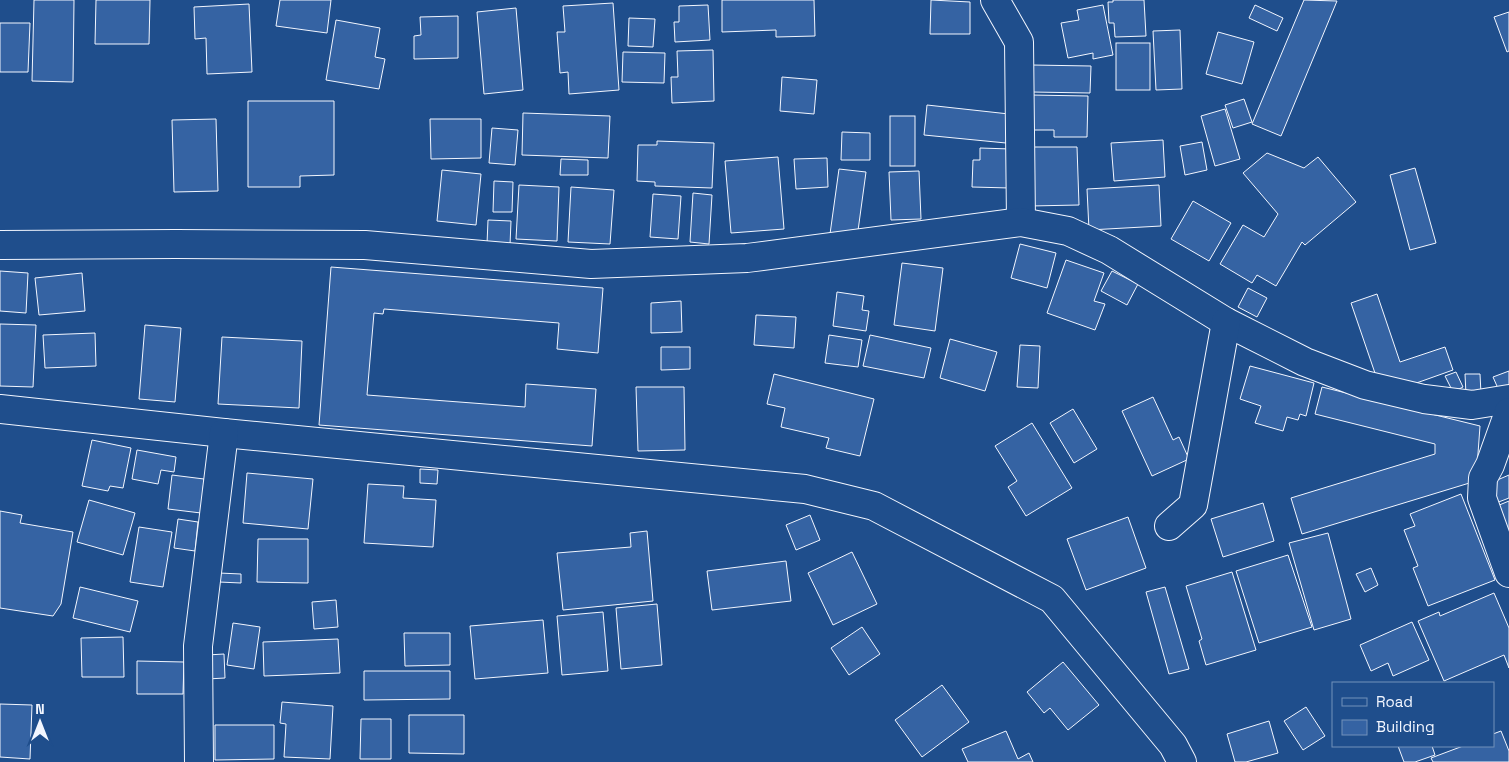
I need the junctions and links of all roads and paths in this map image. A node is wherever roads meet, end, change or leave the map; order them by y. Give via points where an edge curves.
1 (995, 0) edge
2 (1020, 222) junction
3 (0, 245) edge
4 (1226, 322) junction
5 (1509, 400) edge
6 (0, 409) edge
7 (1509, 412) edge
8 (224, 433) junction
9 (1169, 526) dead end
10 (1509, 573) edge
11 (199, 762) edge
12 (1182, 762) edge

1 - 2 street via 1019,42
2 - 3 street via 747,258 590,264 365,245
2 - 4 street via 1068,231 1109,250
4 - 5 street via 1305,362 1365,385 1424,400 1472,405
4 - 9 street via 1193,505
6 - 8 street
7 - 10 street via 1483,478 1482,498
8 - 11 street via 198,646
8 - 12 street via 805,489 874,506 1052,599 1173,745

